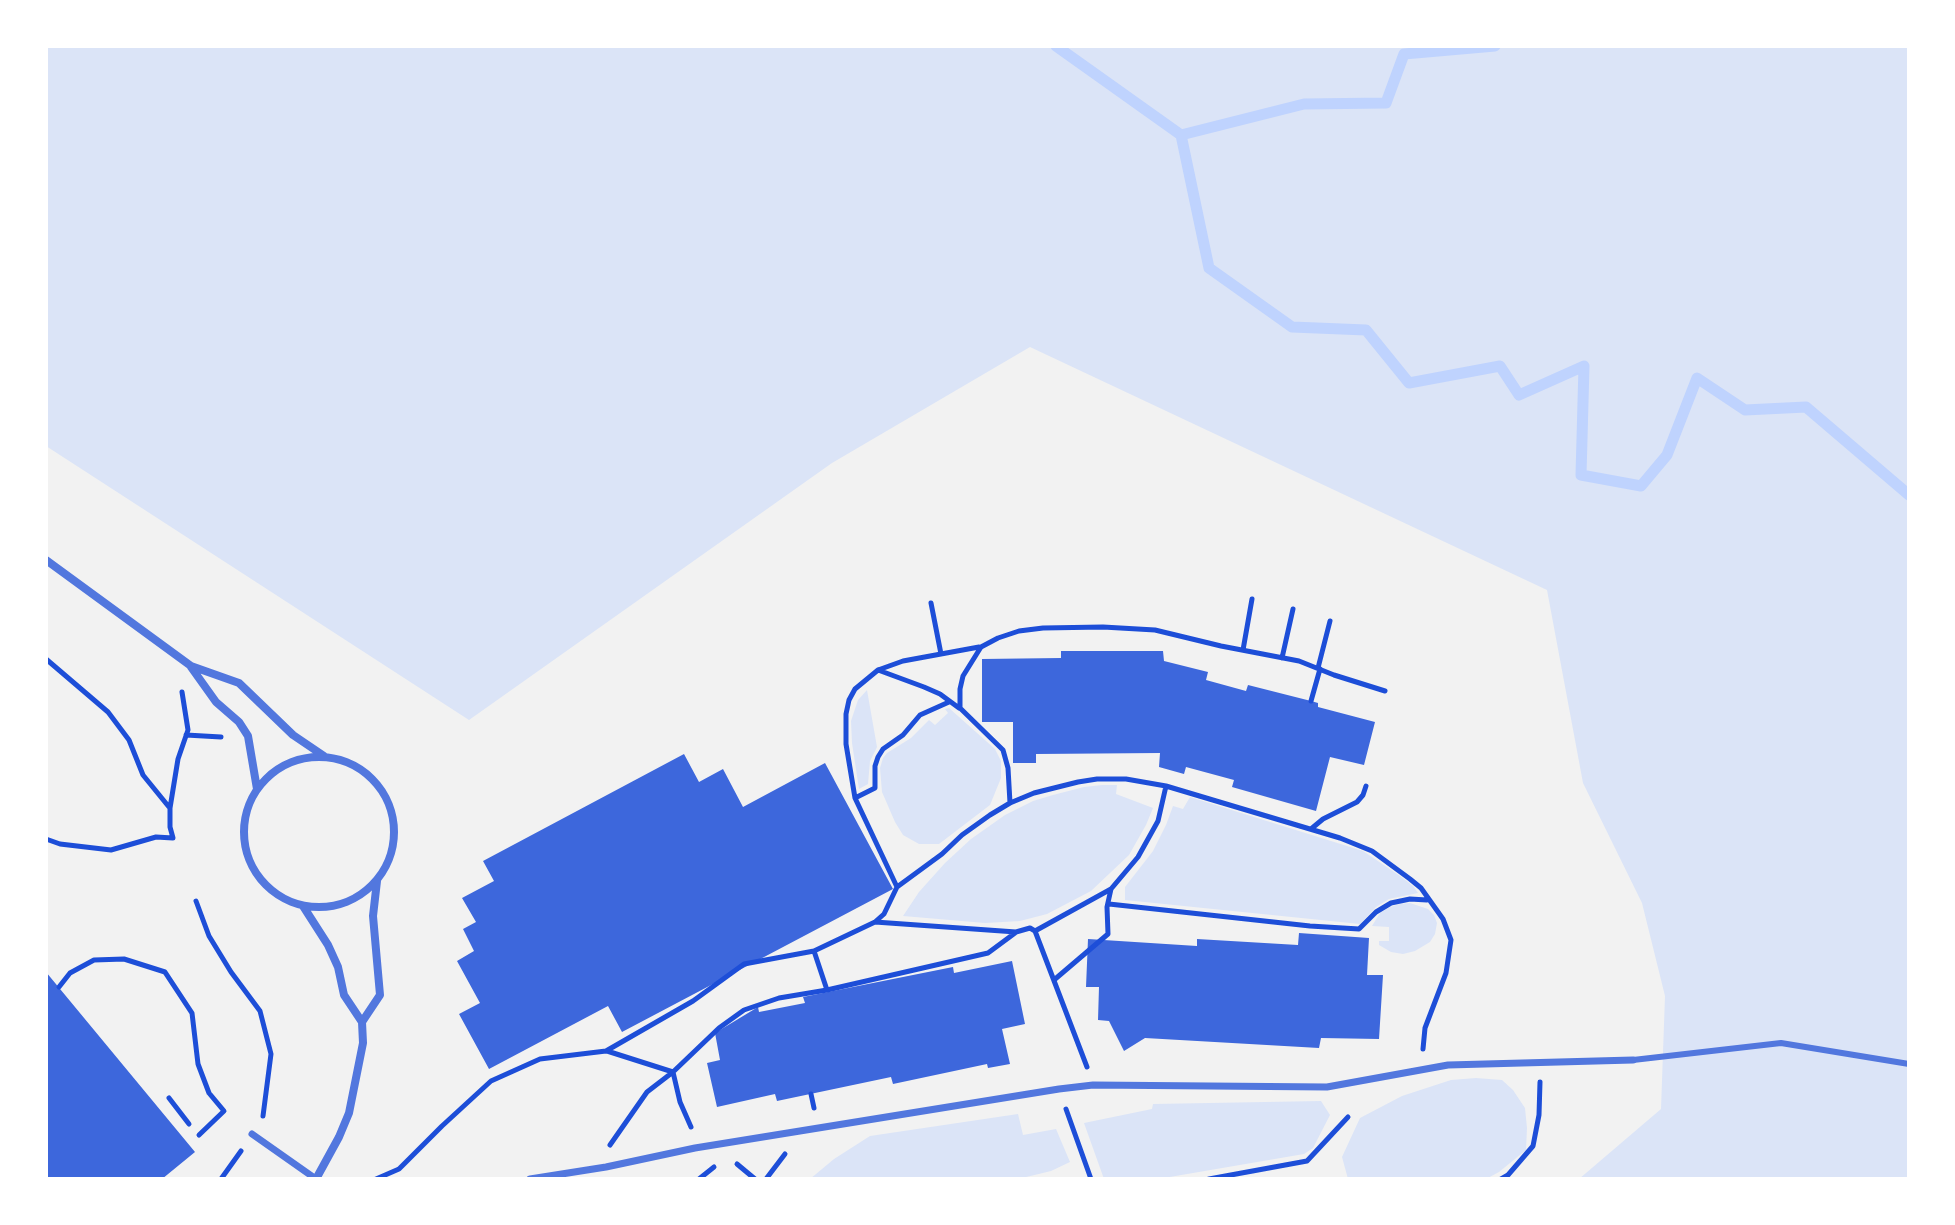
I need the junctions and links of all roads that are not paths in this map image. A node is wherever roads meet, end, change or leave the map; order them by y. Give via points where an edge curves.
1 (46, 560) edge
2 (191, 666) junction
3 (325, 757) junction
4 (257, 789) junction
5 (378, 880) junction
6 (303, 906) junction
7 (362, 1022) junction
8 (1633, 1060) joint
9 (1909, 1064) edge
10 (252, 1134) road end
11 (316, 1179) edge
12 (530, 1179) edge

1 - 2 street
2 - 3 street via 239,683 293,735
2 - 4 street via 248,736
3 - 4 street via 299,760 276,771
3 - 5 street via 358,768 385,796 394,838
4 - 6 street via 244,819 251,866 265,886
5 - 6 street via 344,903
5 - 7 street via 373,916 380,995
6 - 7 street via 328,945 344,995
7 - 11 street via 349,1113
8 - 9 lane via 1781,1043
8 - 12 street via 1448,1065 1327,1087 1093,1085
10 - 11 street

